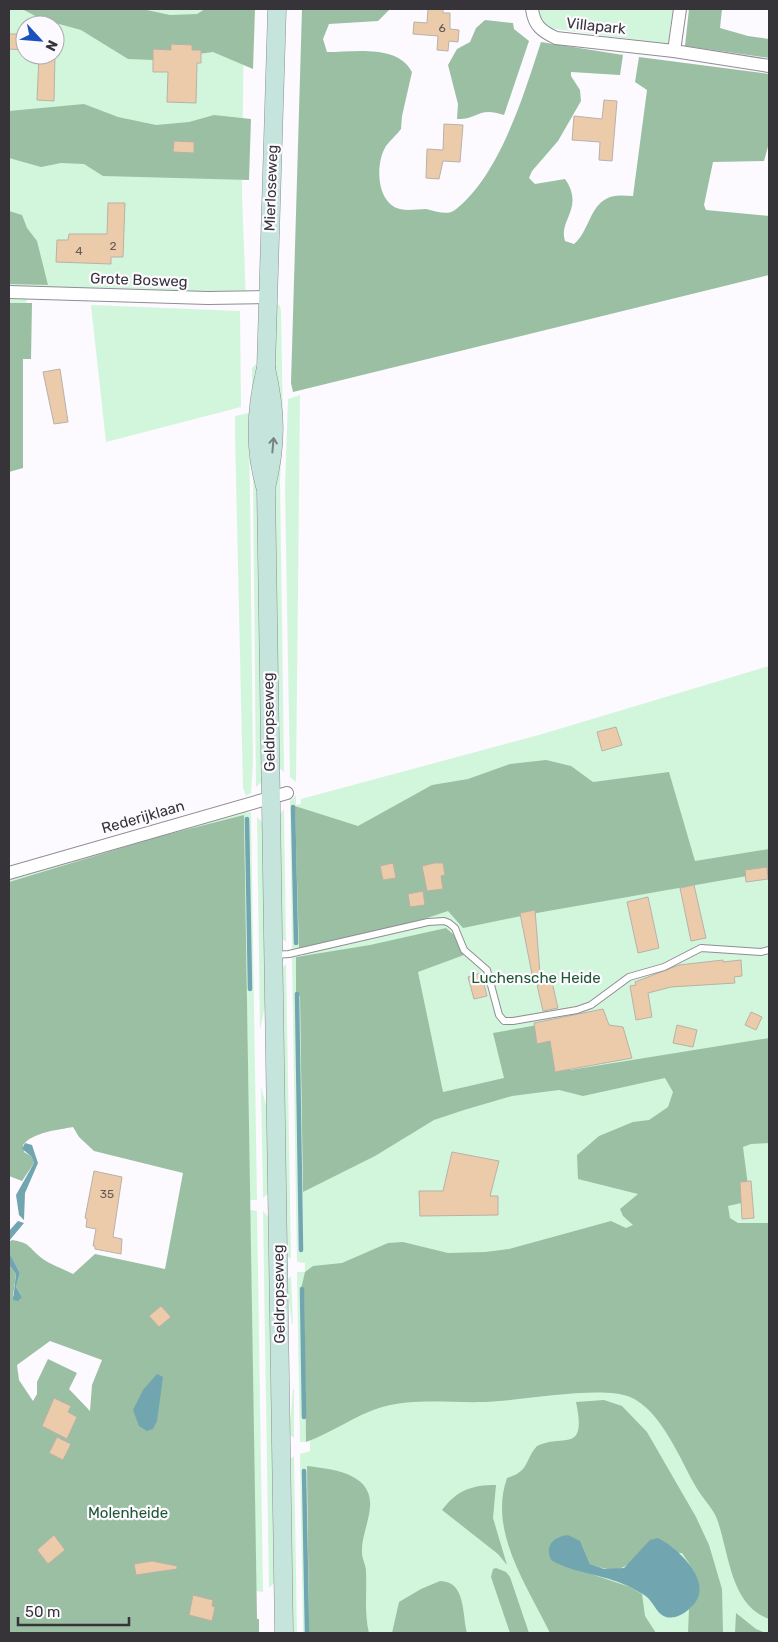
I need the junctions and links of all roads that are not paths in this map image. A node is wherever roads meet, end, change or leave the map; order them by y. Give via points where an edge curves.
1 (277, 9) edge
2 (532, 9) edge
3 (680, 9) edge
4 (674, 51) junction
5 (769, 66) edge
6 (9, 292) edge
7 (268, 297) junction
8 (266, 404) joint
9 (287, 793) dead end
10 (270, 798) junction
11 (9, 873) edge
12 (769, 950) edge
13 (273, 956) junction
14 (284, 1633) edge

1 - 7 main road, Mierloseweg
2 - 4 street, Villapark via 534,21 556,38
3 - 4 street
4 - 5 street, Villapark
6 - 7 street, Grote Bosweg
7 - 8 main road, Mierloseweg
8 - 10 main road, Geldropseweg via 258,454 266,488
9 - 10 street, Rederijklaan
10 - 11 street, Rederijklaan
10 - 13 main road, Geldropseweg
12 - 13 lane via 702,948 664,968 629,977 591,1005 513,1021 504,1020 499,1014 487,970 464,950 454,928 444,921
13 - 14 main road, Geldropseweg

